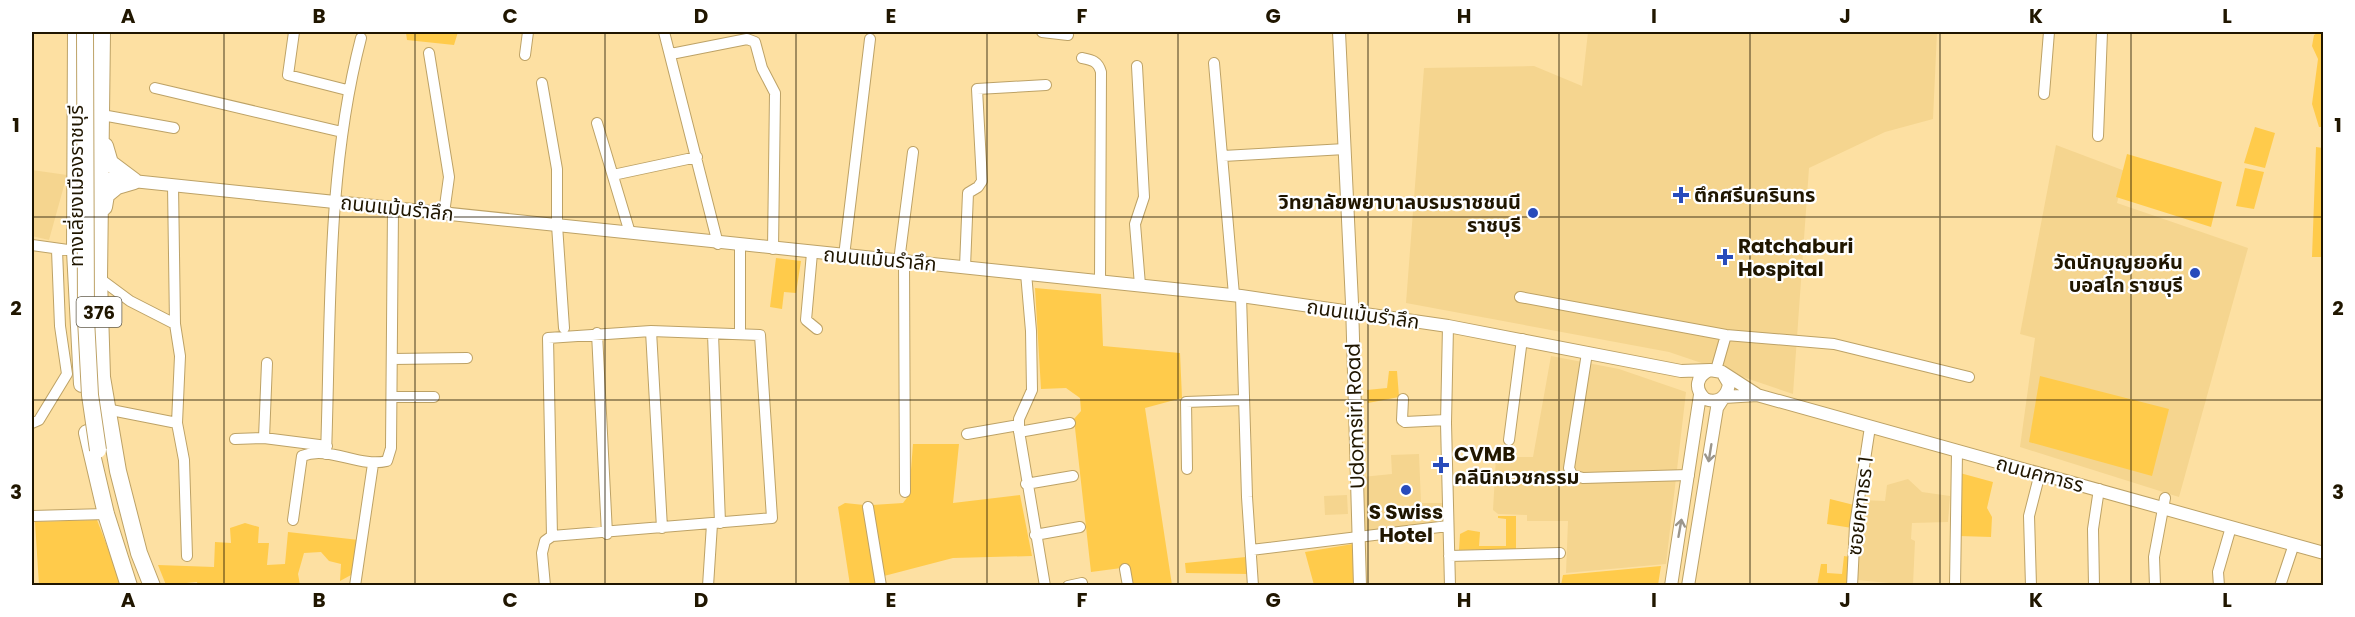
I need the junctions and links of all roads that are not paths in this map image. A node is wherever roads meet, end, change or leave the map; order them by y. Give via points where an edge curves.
1 (76, 32) edge
2 (85, 32) edge
3 (94, 32) edge
4 (102, 32) edge
5 (294, 32) edge
6 (528, 32) edge
7 (664, 32) edge
8 (1042, 32) edge
9 (1339, 32) edge
10 (2049, 32) edge
11 (2102, 32) edge
12 (1068, 35) dead end
13 (361, 38) dead end
14 (870, 39) dead end
15 (429, 53) dead end
16 (671, 54) junction
17 (525, 55) dead end
18 (1082, 58) dead end
19 (1214, 63) dead end
20 (1137, 66) dead end
21 (542, 83) dead end
22 (1046, 85) dead end
23 (155, 88) dead end
24 (347, 90) junction
25 (2044, 94) dead end
26 (102, 115) junction
27 (597, 123) dead end
28 (174, 128) dead end
29 (342, 132) junction
30 (102, 136) junction
31 (2098, 136) dead end
32 (1346, 149) junction
33 (913, 152) dead end
34 (1223, 156) junction
35 (697, 157) junction
36 (613, 175) junction
37 (75, 176) junction
38 (102, 178) junction
39 (134, 181) junction
40 (173, 185) junction
41 (336, 202) junction
42 (393, 208) junction
43 (444, 213) junction
44 (557, 225) junction
45 (100, 226) junction
46 (630, 233) junction
47 (717, 244) junction
48 (32, 245) edge
49 (740, 246) junction
50 (773, 249) junction
51 (57, 250) junction
52 (75, 251) junction
53 (812, 253) junction
54 (844, 256) junction
55 (902, 262) junction
56 (965, 267) junction
57 (1026, 273) junction
58 (99, 278) junction
59 (1100, 281) junction
60 (1140, 285) junction
61 (1237, 296) junction
62 (1520, 297) dead end
63 (1352, 311) junction
64 (175, 324) junction
65 (1448, 326) junction
66 (564, 328) dead end
67 (817, 329) dead end
68 (651, 331) junction
69 (597, 333) junction
70 (713, 334) junction
71 (740, 334) junction
72 (1726, 335) junction
73 (1522, 339) junction
74 (1587, 352) junction
75 (467, 358) dead end
76 (393, 359) junction
77 (267, 363) dead end
78 (1680, 371) junction
79 (1716, 371) junction
80 (1969, 376) dead end
81 (1700, 394) junction
82 (1757, 395) junction
83 (393, 397) junction
84 (434, 397) dead end
85 (1724, 397) junction
86 (1403, 399) dead end
87 (1243, 400) junction
88 (106, 409) junction
89 (1446, 420) junction
90 (32, 423) edge
91 (177, 423) junction
92 (1070, 423) dead end
93 (1870, 427) junction
94 (1019, 429) junction
95 (967, 434) dead end
96 (264, 438) junction
97 (235, 439) dead end
98 (1509, 440) dead end
99 (103, 449) junction
100 (327, 450) junction
101 (1957, 452) junction
102 (373, 464) junction
103 (1187, 469) dead end
104 (2040, 473) junction
105 (1689, 475) junction
106 (1073, 476) dead end
107 (1026, 484) junction
108 (2099, 489) junction
109 (905, 492) dead end
110 (2164, 503) junction
111 (868, 507) dead end
112 (106, 514) junction
113 (32, 516) edge
114 (293, 520) dead end
115 (716, 524) junction
116 (1448, 526) junction
117 (2231, 526) junction
118 (1080, 527) dead end
119 (662, 528) junction
120 (607, 534) junction
121 (1035, 535) junction
122 (552, 536) junction
123 (1359, 536) junction
124 (2294, 544) junction
125 (1251, 550) junction
126 (139, 553) junction
127 (1560, 553) dead end
128 (2324, 553) edge
129 (187, 556) dead end
130 (1449, 556) junction
131 (1125, 569) dead end
132 (1082, 583) dead end
133 (129, 585) edge
134 (137, 585) edge
135 (152, 585) edge
136 (355, 585) edge
137 (545, 585) edge
138 (708, 585) edge
139 (881, 585) edge
140 (1045, 585) edge
141 (1068, 585) edge
142 (1128, 585) edge
143 (1252, 585) edge
144 (1360, 585) edge
145 (1450, 585) edge
146 (1671, 585) edge
147 (1688, 585) edge
148 (1852, 585) edge
149 (1955, 585) edge
150 (2031, 585) edge
151 (2094, 585) edge
152 (2155, 585) edge
153 (2219, 585) edge
154 (2280, 585) edge

1 - 37 main road, ทางเลี่ยงเมืองราชบุรี / 376
2 - 99 main road, ทางเลี่ยงเมืองราชบุรี / 376, bridge via 86,319 90,386
3 - 99 main road, ทางเลี่ยงเมืองราชบุรี / 376 via 94,318
4 - 26 main road, ทางเลี่ยงเมืองราชบุรี / 376
5 - 24 street via 288,75
6 - 17 street
7 - 16 street
8 - 12 street
9 - 32 street, Udomsiri Road
10 - 25 street
11 - 31 street
13 - 24 street
14 - 54 street
15 - 43 street via 449,177
16 - 35 street
16 - 50 street via 747,39 755,42 775,93
18 - 59 street via 1094,60 1101,72
19 - 34 street
20 - 60 street via 1144,197 1135,224
21 - 44 street via 557,169
22 - 56 street via 977,88 982,181 968,193
23 - 29 street
24 - 29 street
26 - 28 street
26 - 30 main road, ทางเลี่ยงเมืองราชบุรี / 376
27 - 36 street
29 - 41 street
30 - 38 main road, ทางเลี่ยงเมืองราชบุรี / 376
30 - 39 main road via 110,163
32 - 34 street
32 - 63 street, Udomsiri Road
33 - 55 street
34 - 61 street
35 - 36 street
35 - 47 street
36 - 46 street
37 - 38 street, ถนนแม้นรำลึก
37 - 52 main road, ทางเลี่ยงเมืองราชบุรี / 376
38 - 39 street, ถนนแม้นรำลึก
38 - 45 main road, ทางเลี่ยงเมืองราชบุรี / 376
39 - 40 street, ถนนแม้นรำลึก
39 - 45 main road via 117,186 106,195
40 - 41 street, ถนนแม้นรำลึก
40 - 64 street
41 - 42 street, ถนนแม้นรำลึก
41 - 100 street
42 - 43 street, ถนนแม้นรำลึก
42 - 76 street
43 - 44 street, ถนนแม้นรำลึก
44 - 46 street, ถนนแม้นรำลึก
44 - 66 street
45 - 58 main road, ทางเลี่ยงเมืองราชบุรี / 376
46 - 47 street, ถนนแม้นรำลึก
47 - 49 street, ถนนแม้นรำลึก
48 - 51 street
49 - 50 street, ถนนแม้นรำลึก
49 - 71 street
50 - 53 street, ถนนแม้นรำลึก
51 - 52 street
51 - 90 street via 59,315 67,374 39,420
52 - 112 main road, ทางเลี่ยงเมืองราชบุรี / 376 via 83,398 92,461
53 - 54 street, ถนนแม้นรำลึก
53 - 67 street via 806,320
54 - 55 street, ถนนแม้นรำลึก
55 - 56 street, ถนนแม้นรำลึก
55 - 109 street
56 - 57 street, ถนนแม้นรำลึก
57 - 59 street, ถนนแม้นรำลึก
57 - 94 street via 1032,390
58 - 64 street via 130,301
58 - 88 main road, ทางเลี่ยงเมืองราชบุรี / 376 via 99,335
59 - 60 street, ถนนแม้นรำลึก
60 - 61 street, ถนนแม้นรำลึก
61 - 63 street, ถนนแม้นรำลึก
61 - 87 street
62 - 72 street
63 - 65 street, ถนนแม้นรำลึก
63 - 123 street, Udomsiri Road
64 - 91 street via 180,356
65 - 73 street, ถนนแม้นรำลึก
65 - 89 street
68 - 69 street
68 - 70 street
68 - 119 street
69 - 120 street
69 - 122 street via 548,338
70 - 71 street
70 - 115 street
71 - 115 street via 760,335 772,518
72 - 79 street
72 - 80 street via 1834,344
73 - 74 street, ถนนแม้นรำลึก
73 - 98 street
74 - 78 street, ถนนแม้นรำลึก
74 - 105 street via 1569,468 1572,475
75 - 76 street
76 - 83 street
77 - 96 street
78 - 79 street, ถนนแม้นรำลึก
78 - 81 street
79 - 81 street via 1699,378
79 - 82 street, ถนนคฑาธร
79 - 85 street via 1729,384
81 - 85 street via 1711,401
81 - 105 street
82 - 85 street, ถนนคฑาธร
82 - 93 street, ถนนคฑาธร
83 - 84 street
83 - 102 street via 392,448 387,461
85 -> 147 street via 1717,408
86 - 89 street via 1405,422
87 - 103 street via 1186,402
87 - 125 street
88 - 91 street
88 - 126 main road, ทางเลี่ยงเมืองราชบุรี / 376
89 - 116 street
91 - 129 street via 184,460
92 - 94 street
93 - 101 street, ถนนคฑาธร
93 - 148 street, ซอยคฑาธร 1 via 1855,525
94 - 95 street
94 - 107 street
96 - 97 street
96 - 100 street
99 - 126 main road, ทางเลี่ยงเมืองราชบุรี / 376
99 - 134 main road, ทางเลี่ยงเมืองราชบุรี / 376 via 110,502
100 - 102 street
100 - 114 street via 302,456
101 - 104 street, ถนนคฑาธร
101 - 149 street
102 - 136 street
104 - 108 street, ถนนคฑาธร
104 - 150 street via 2029,516
146 -> 105 street
106 - 107 street
107 - 121 street
108 - 110 street, ถนนคฑาธร
108 - 151 street via 2093,529
110 - 117 street, ถนนคฑาธร
110 - 152 street via 2154,557
111 - 139 street
112 - 113 street
112 - 133 main road, ทางเลี่ยงเมืองราชบุรี / 376
115 - 119 street
115 - 138 street
116 - 123 street
116 - 130 street
117 - 124 street, ถนนคฑาธร
117 - 153 street via 2218,572
118 - 121 street
119 - 120 street
120 - 122 street
121 - 140 street
122 - 137 street via 545,541 542,553
123 - 125 street
123 - 144 street, Udomsiri Road
124 - 128 street, ถนนคฑาธร
124 - 154 street
125 - 143 street
126 - 135 main road, ทางเลี่ยงเมืองราชบุรี / 376
127 - 130 street
130 - 145 street
131 - 142 street
132 - 141 street

